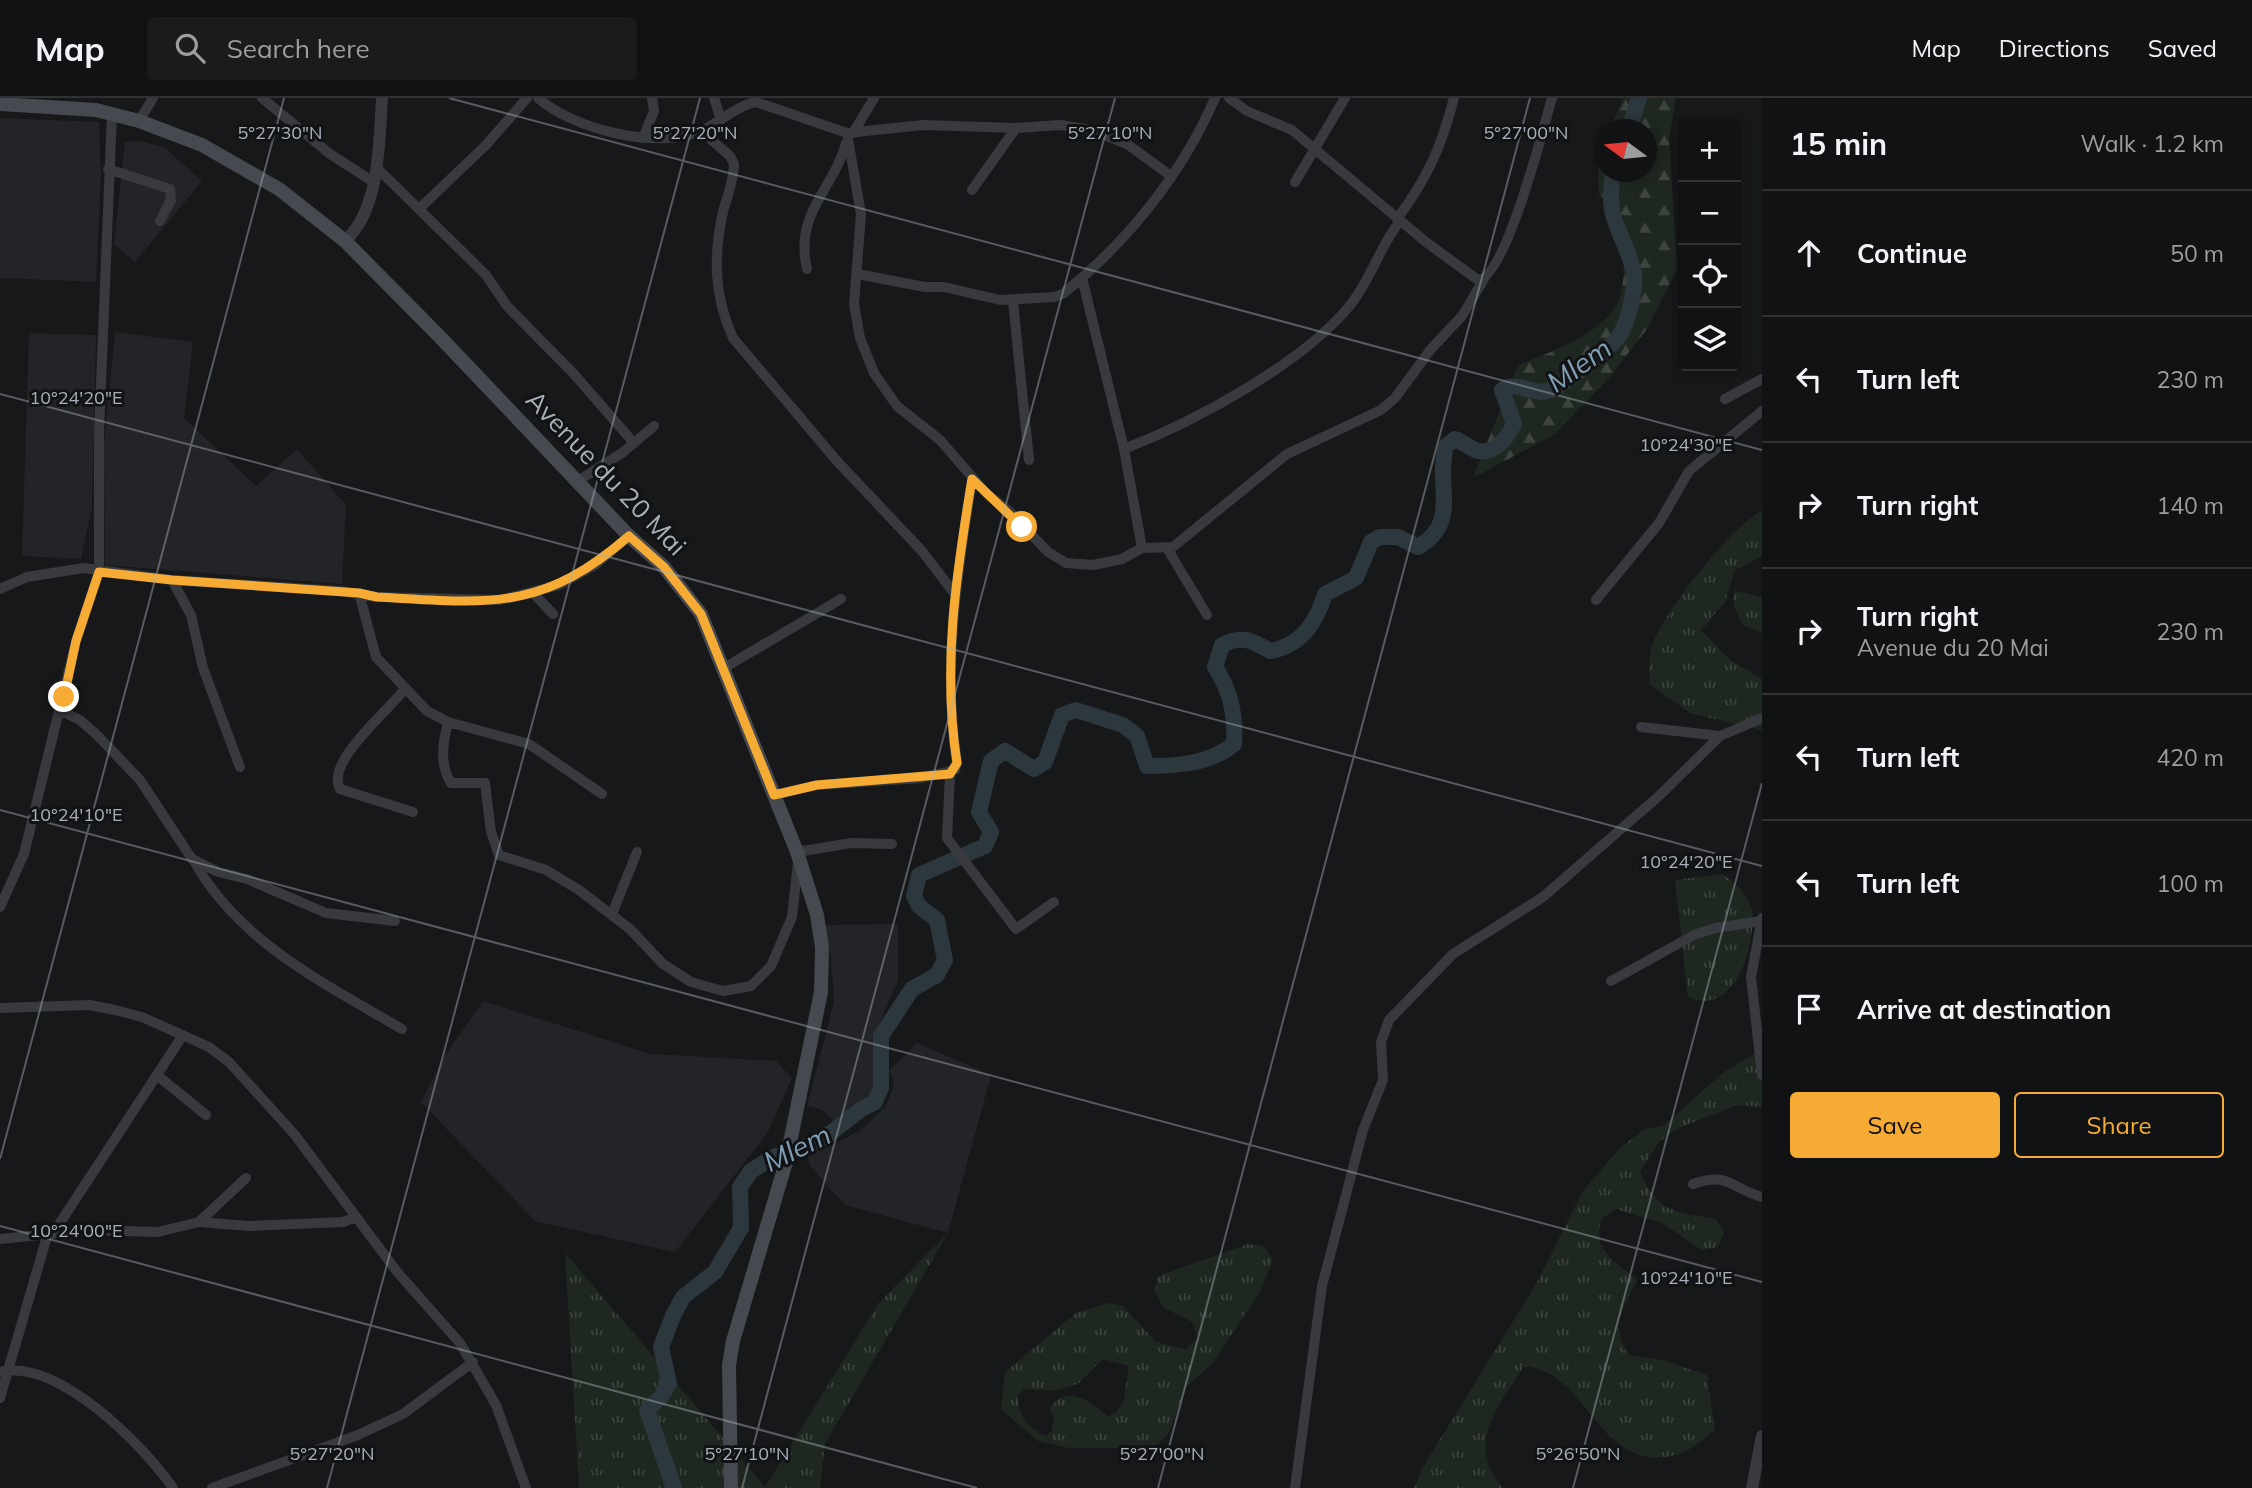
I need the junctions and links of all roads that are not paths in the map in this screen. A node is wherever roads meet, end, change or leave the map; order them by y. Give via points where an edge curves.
1 (153, 98) edge
2 (262, 98) edge
3 (382, 98) edge
4 (527, 98) edge
5 (538, 98) edge
6 (652, 98) edge
7 (714, 98) edge
8 (874, 98) edge
9 (1214, 98) edge
10 (1229, 98) edge
11 (1345, 98) edge
12 (1454, 98) edge
13 (1552, 98) edge
14 (757, 100) edge
15 (3, 102) edge
16 (112, 113) junction
17 (721, 120) junction
18 (139, 121) junction
19 (1016, 128) junction
20 (701, 131) junction
21 (849, 135) junction
22 (643, 138) junction
23 (1315, 151) junction
24 (376, 167) junction
25 (108, 169) junction
26 (1171, 176) junction
27 (372, 181) junction
28 (1295, 182) dead end
29 (972, 190) dead end
30 (419, 208) junction
31 (1399, 220) junction
32 (160, 221) dead end
33 (345, 242) junction
34 (807, 269) dead end
35 (857, 274) junction
36 (1082, 278) junction
37 (1484, 279) junction
38 (1013, 301) junction
39 (1762, 379) edge
40 (1725, 399) dead end
41 (1762, 411) edge
42 (654, 426) dead end
43 (633, 442) junction
44 (1124, 449) junction
45 (1029, 460) dead end
46 (972, 479) junction
47 (578, 481) junction
48 (629, 536) junction
49 (1142, 548) junction
50 (1167, 548) junction
51 (99, 572) junction
52 (172, 580) junction
53 (0, 589) edge
54 (359, 593) junction
55 (954, 593) junction
56 (534, 594) junction
57 (841, 599) dead end
58 (1596, 600) dead end
59 (553, 614) dead end
60 (1207, 615) dead end
61 (723, 668) junction
62 (404, 690) junction
63 (61, 711) junction
64 (1762, 718) edge
65 (448, 722) junction
66 (1642, 727) dead end
67 (1720, 736) junction
68 (240, 767) dead end
69 (950, 774) junction
70 (602, 794) dead end
71 (774, 795) junction
72 (413, 811) dead end
73 (892, 844) dead end
74 (637, 852) dead end
75 (798, 855) junction
76 (192, 859) junction
77 (1054, 902) dead end
78 (0, 907) edge
79 (612, 914) junction
80 (1762, 920) edge
81 (395, 921) dead end
82 (1611, 981) dead end
83 (0, 1009) edge
84 (402, 1029) dead end
85 (183, 1035) junction
86 (1762, 1075) edge
87 (158, 1076) junction
88 (206, 1115) dead end
89 (246, 1178) dead end
90 (1693, 1184) dead end
91 (1762, 1197) edge
92 (356, 1217) junction
93 (198, 1222) junction
94 (51, 1233) junction
95 (0, 1239) edge
96 (473, 1362) junction
97 (3, 1371) edge
98 (0, 1398) edge
99 (1762, 1436) edge
100 (521, 1473) junction
101 (173, 1488) edge
102 (212, 1488) edge
103 (516, 1488) edge
104 (526, 1488) edge
105 (731, 1488) edge
106 (1295, 1488) edge
107 (1752, 1488) edge

1 - 18 street
2 - 27 street via 330,154
3 - 24 street
4 - 30 street via 486,145
5 - 22 street via 575,122
6 - 22 street via 654,111
7 - 17 street
8 - 21 street
9 - 26 street
10 - 23 street via 1292,130
11 - 23 street
12 - 31 street via 1425,181
13 - 37 street via 1515,222
14 - 17 street
14 - 21 street
15 - 16 main road, Avenue du 20 Mai
16 - 18 main road, Avenue du 20 Mai
16 - 25 street
17 - 20 street
18 - 33 main road, Avenue du 20 Mai via 243,166
19 - 21 street via 923,125
19 - 26 street via 1060,125 1109,135
19 - 29 street
20 - 22 street
20 - 55 street via 734,164 716,267 717,288 733,338
21 - 34 street via 808,218 803,239
21 - 35 street via 861,214
23 - 28 street
23 - 31 street
24 - 27 street
24 - 30 street
25 - 32 street via 170,189 171,200
25 - 51 street
26 - 36 street via 1125,237
27 - 33 street via 365,216
30 - 43 street via 486,275 507,306
31 - 37 street via 1468,273
31 - 44 street via 1354,300 1307,346 1204,413
33 - 47 main road, Avenue du 20 Mai
35 - 38 street
35 - 46 street via 860,338 874,373 897,406 940,440
36 - 38 street via 1055,297
36 - 44 street
37 - 50 street via 1462,316 1388,404 1287,454 1183,542
38 - 45 street
39 - 40 street
41 - 58 street via 1689,471 1659,523
42 - 43 street
43 - 47 street
44 - 49 street
46 - 49 street via 1048,552 1066,563 1108,562
46 - 55 street
47 - 48 main road, Avenue du 20 Mai
48 - 56 street via 594,565
48 - 61 main road, Avenue du 20 Mai via 689,596
49 - 50 street
50 - 60 street
51 - 52 street
51 - 53 street via 84,568 45,573
51 - 63 street via 76,641
52 - 54 street
52 - 68 street via 191,615 203,668
54 - 56 street via 454,600
54 - 62 street via 376,657
55 - 69 street via 948,677 957,763
56 - 59 street
57 - 61 street
61 - 71 main road, Avenue du 20 Mai
62 - 65 street
62 - 72 street via 351,750 336,782 340,789
63 - 76 street via 80,720 140,780
63 - 78 street via 24,854
64 - 67 street
65 - 70 street via 528,744
65 - 79 street via 443,760 446,775 451,783 485,783 499,855 546,870
66 - 67 street
67 - 106 street via 1543,897 1453,954 1389,1020 1381,1042 1383,1080 1357,1152 1322,1286
69 - 71 street via 817,785
69 - 77 street via 947,838 1016,929
71 - 75 main road, Avenue du 20 Mai
73 - 75 street via 851,843
74 - 79 street
75 - 79 street via 785,940 771,966 751,986 723,992 691,982 663,964
75 - 105 main road, Avenue du 20 Mai via 817,915 823,978 787,1156 733,1341 729,1365
76 - 81 street via 326,913
76 - 84 street via 255,937
80 - 82 street via 1694,935
80 - 86 street via 1751,977
83 - 85 street via 90,1005 142,1017
85 - 87 street
85 - 92 street via 209,1046 238,1071 295,1135
87 - 88 street
87 - 94 street
89 - 93 street
90 - 91 street via 1719,1178
92 - 93 street via 342,1222 248,1226
92 - 96 street
93 - 94 street via 158,1232
94 - 95 street
94 - 97 street
96 - 100 street via 496,1405
96 - 102 street via 403,1414
97 - 98 street
97 - 101 street via 38,1376 84,1399 135,1440
99 - 107 street
100 - 103 street
100 - 104 street

